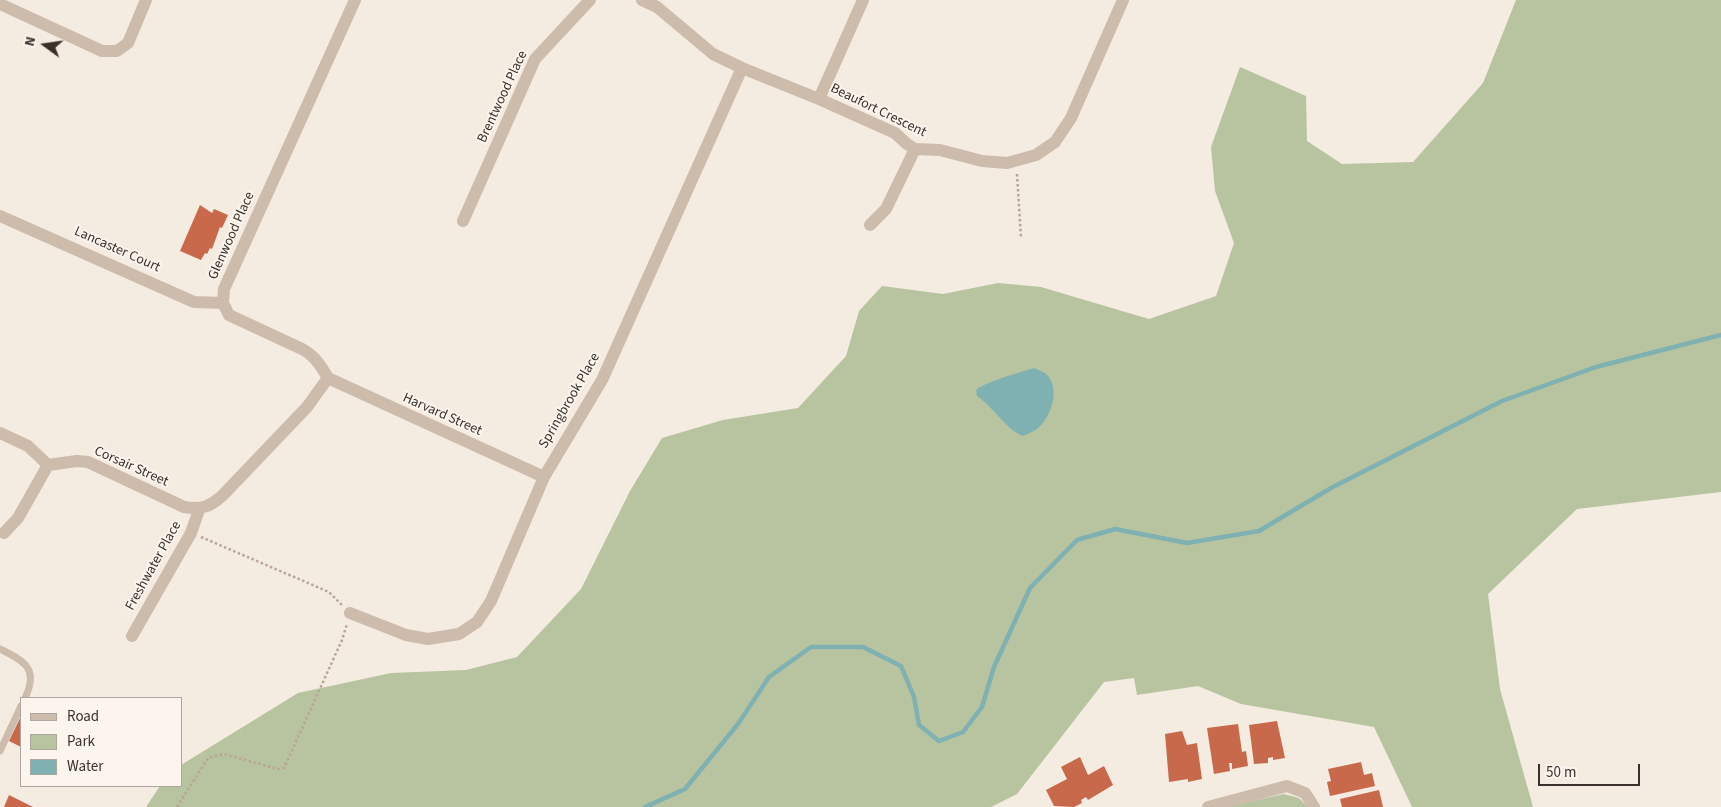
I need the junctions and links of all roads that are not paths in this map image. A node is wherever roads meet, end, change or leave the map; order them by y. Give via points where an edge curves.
1 (146, 0) edge
2 (355, 0) edge
3 (590, 0) edge
4 (642, 0) edge
5 (863, 0) edge
6 (1123, 0) edge
7 (0, 4) edge
8 (742, 68) junction
9 (819, 99) junction
10 (915, 148) junction
11 (0, 216) edge
12 (463, 221) dead end
13 (870, 225) dead end
14 (223, 303) junction
15 (328, 378) junction
16 (0, 433) edge
17 (48, 465) junction
18 (544, 477) junction
19 (199, 510) junction
20 (4, 533) dead end
21 (350, 613) road end
22 (132, 636) dead end
23 (0, 649) edge
24 (25, 697) edge
25 (20, 708) edge
26 (0, 751) edge
27 (1208, 807) edge
28 (1314, 807) edge

1 - 7 street via 128,43 117,51 102,50
2 - 14 street, Glenwood Place via 224,289
3 - 12 street, Brentwood Place via 535,58
4 - 8 street, Beaufort Crescent via 657,7 713,54
5 - 9 street
6 - 10 street, Beaufort Crescent via 1071,118 1055,142 1036,155 1007,163
8 - 9 street, Beaufort Crescent
8 - 18 street, Springbrook Place via 602,380
9 - 10 street, Beaufort Crescent via 895,133
10 - 13 street via 886,209
11 - 14 street, Lancaster Court via 194,302
14 - 15 street via 229,315 311,354
15 - 18 street, Harvard Street
15 - 19 street via 307,407 223,495 213,505
16 - 17 street via 28,446
17 - 19 street, Corsair Street via 88,462 184,507
17 - 20 street via 18,518
18 - 21 street, Springbrook Place via 490,601 477,622 459,634 428,639
19 - 22 street, Freshwater Place via 190,533
23 - 24 lane via 24,661 29,670 31,685
25 - 26 lane
27 - 28 street via 1288,786 1305,793

